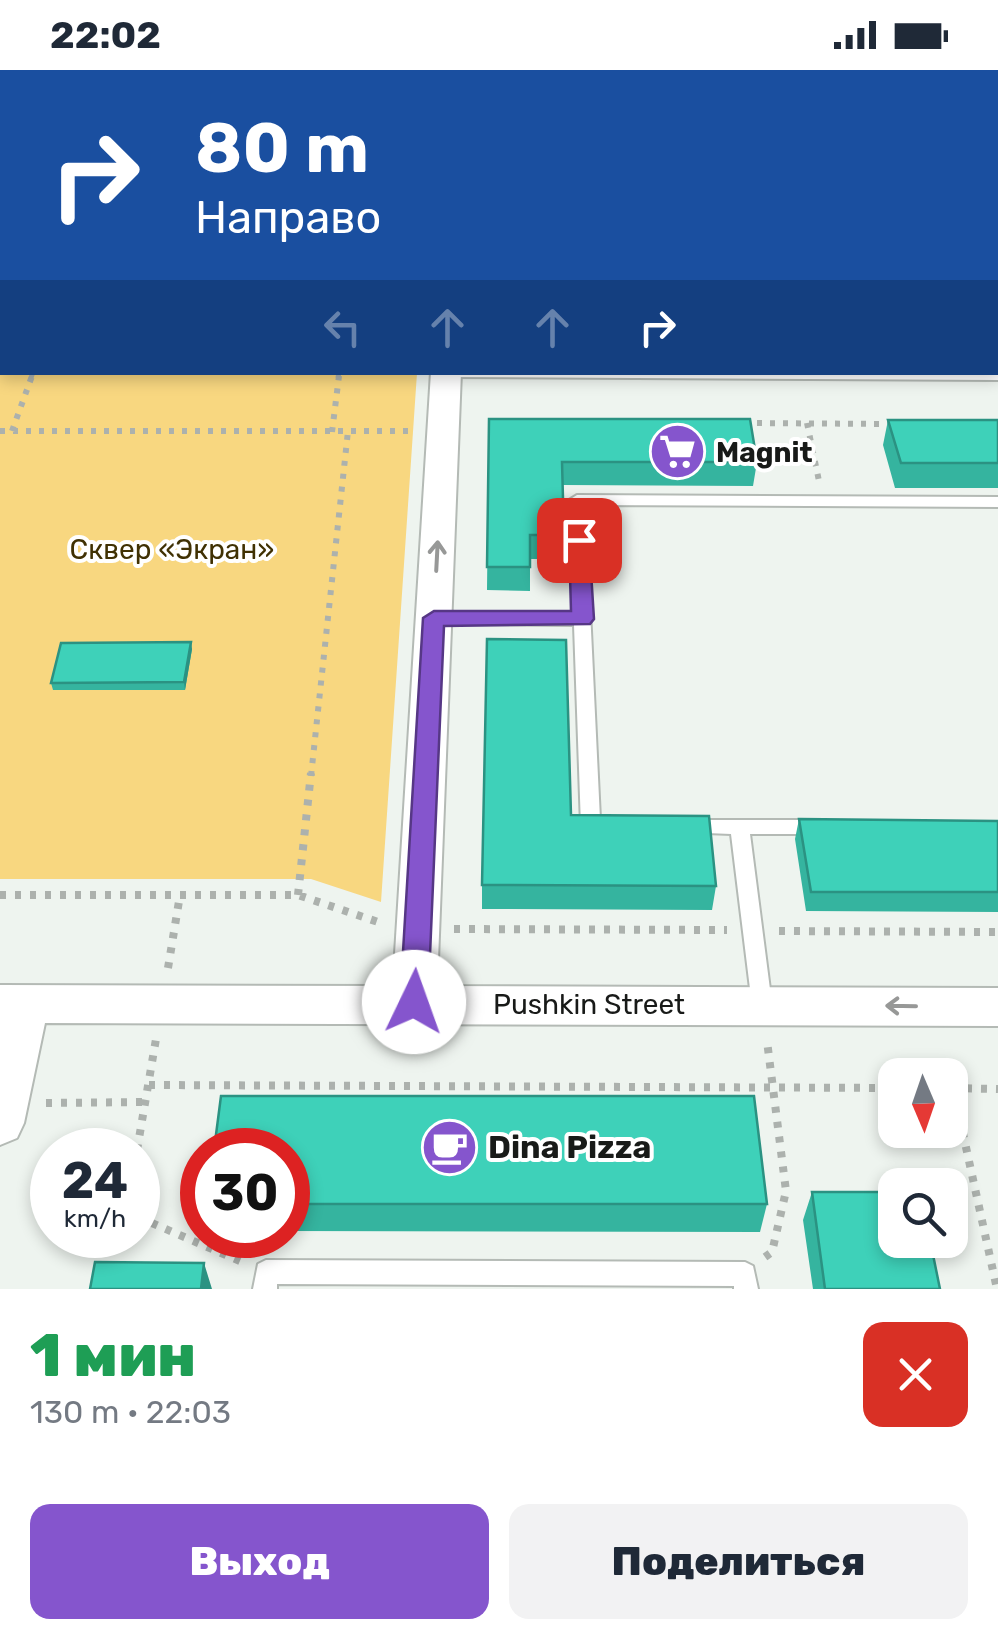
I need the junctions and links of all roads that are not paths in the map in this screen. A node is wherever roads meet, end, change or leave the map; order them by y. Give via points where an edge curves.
1 (446, 375) edge
2 (814, 375) edge
3 (998, 376) edge
4 (998, 502) edge
5 (434, 618) junction
6 (583, 619) junction
7 (628, 826) edge
8 (666, 826) edge
9 (740, 827) junction
10 (839, 828) edge
11 (414, 1002) junction
12 (14, 1004) edge
13 (762, 1005) junction
14 (998, 1007) edge
15 (2, 1113) edge
16 (266, 1281) edge
17 (746, 1281) edge

5 -> 1 street
2 - 3 lane
4 - 6 lane via 577,500
5 - 6 lane
5 - 11 street
6 - 7 lane via 591,826
8 - 9 lane
9 - 10 lane
9 - 13 lane
11 - 12 street, Pushkin Street
11 - 13 street, Pushkin Street
12 - 15 street
14 -> 13 street, Pushkin Street
16 - 17 lane

